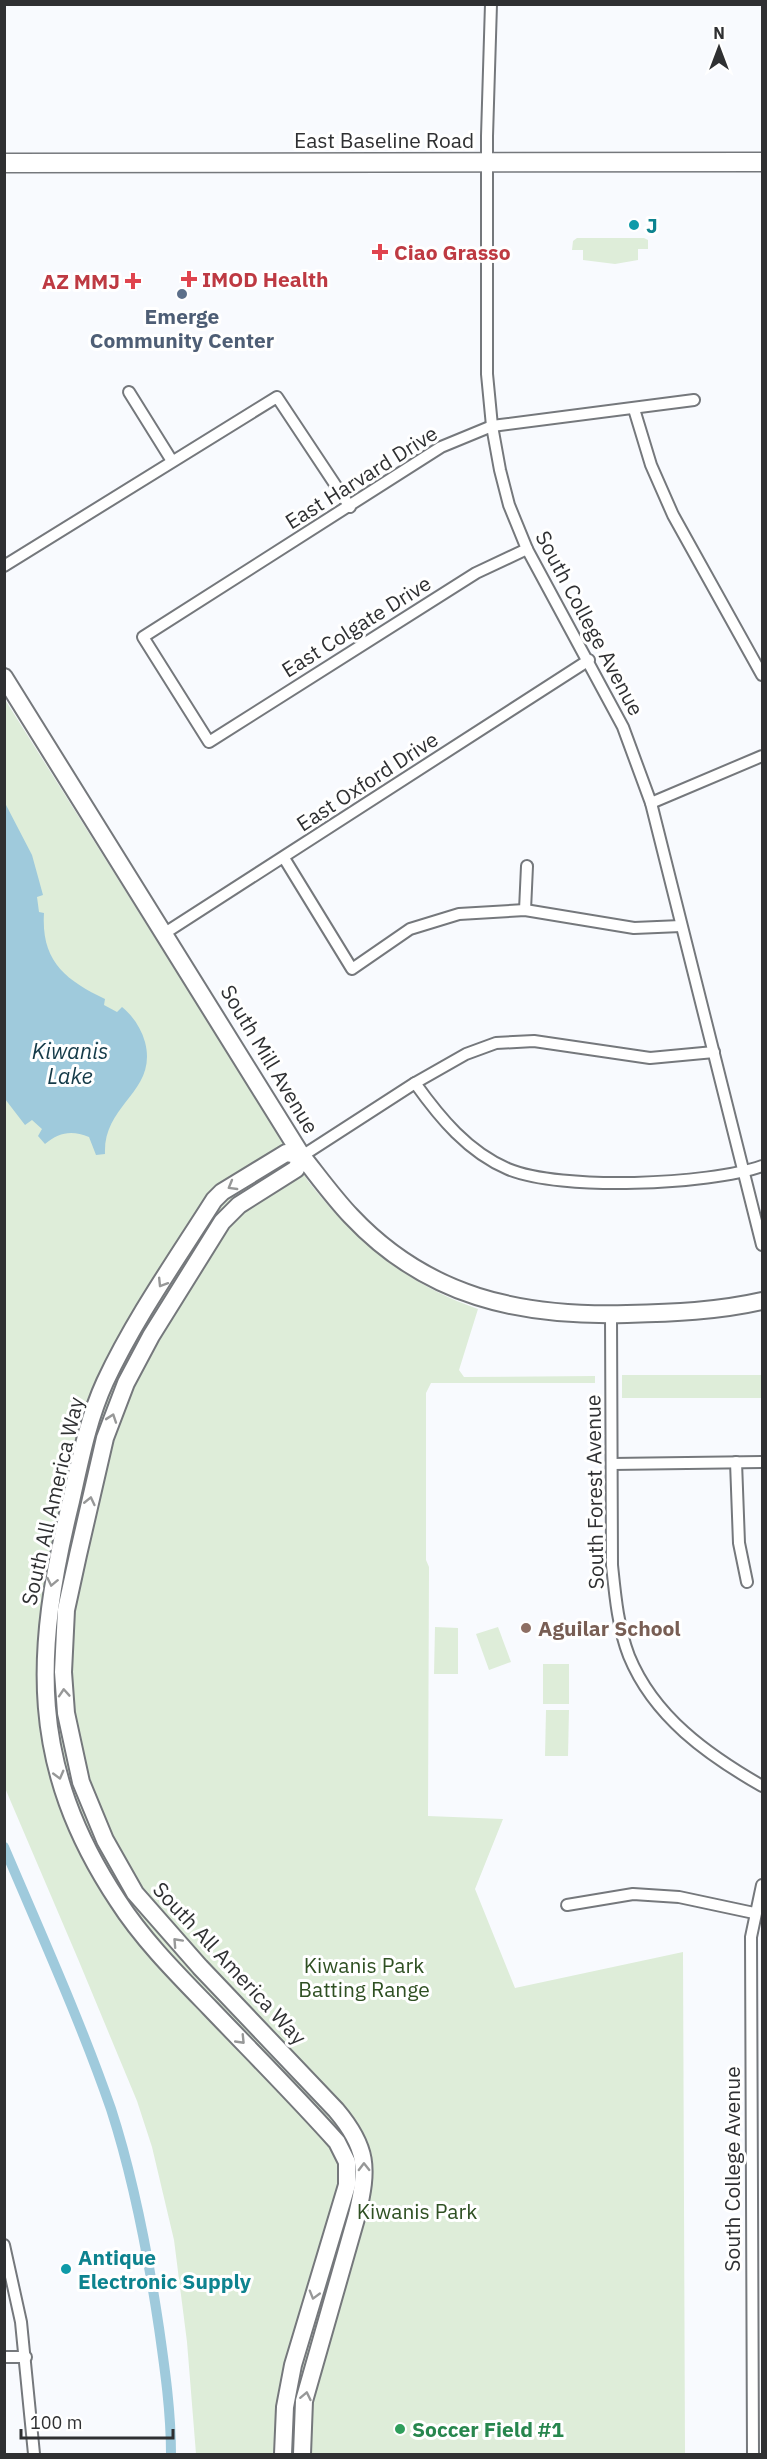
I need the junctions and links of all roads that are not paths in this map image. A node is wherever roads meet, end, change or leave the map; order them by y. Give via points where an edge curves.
1 (491, 4) edge
2 (762, 162) edge
3 (4, 163) edge
4 (487, 163) junction
5 (129, 392) dead end
6 (694, 400) dead end
7 (634, 409) junction
8 (492, 426) junction
9 (172, 462) junction
10 (350, 507) junction
11 (527, 549) junction
12 (4, 566) edge
13 (589, 660) junction
14 (762, 675) edge
15 (4, 677) edge
16 (209, 742) joint
17 (762, 756) edge
18 (651, 803) junction
19 (284, 858) junction
20 (527, 866) dead end
21 (525, 910) junction
22 (681, 926) junction
23 (165, 933) junction
24 (714, 1052) junction
25 (415, 1083) junction
26 (302, 1156) junction
27 (762, 1166) edge
28 (261, 1169) junction
29 (743, 1173) junction
30 (271, 1185) junction
31 (762, 1245) edge
32 (762, 1301) edge
33 (611, 1315) junction
34 (108, 1376) junction
35 (126, 1383) junction
36 (736, 1462) junction
37 (762, 1462) edge
38 (612, 1464) junction
39 (747, 1582) dead end
40 (762, 1786) edge
41 (762, 1885) edge
42 (567, 1905) dead end
43 (754, 1913) junction
44 (217, 1985) junction
45 (751, 1995) junction
46 (762, 1995) edge
47 (201, 1998) junction
48 (330, 2238) junction
49 (349, 2244) junction
50 (4, 2245) edge
51 (4, 2357) edge
52 (26, 2357) junction
53 (758, 2392) edge
54 (283, 2429) junction
55 (302, 2429) junction
56 (34, 2454) edge
57 (283, 2454) edge
58 (302, 2454) edge
59 (753, 2454) edge

1 - 4 street, South College Avenue
2 - 4 main road, East Baseline Road
3 - 4 main road, East Baseline Road
4 - 8 street, South College Avenue via 487,374
5 - 9 street
6 - 7 street, East Harvard Drive
7 - 8 street, East Harvard Drive
7 - 14 street via 651,465 673,515
8 - 10 street, East Harvard Drive via 441,447
8 - 11 street, South College Avenue via 509,505
9 - 10 street via 277,397
9 - 12 street
10 - 16 street, East Harvard Drive via 143,637
11 - 13 street, South College Avenue
11 - 16 street, East Colgate Drive via 476,573
13 - 18 street, South College Avenue via 623,728
13 - 19 street, East Oxford Drive
15 - 23 street, South Mill Avenue
17 - 18 street
18 - 22 street, South College Avenue
19 - 21 street via 352,969 410,930 459,914
19 - 23 street, East Oxford Drive
20 - 21 street
21 - 22 street via 634,928
22 - 24 street, South College Avenue
23 - 26 street, South Mill Avenue
24 - 25 street via 650,1058 534,1041 495,1043 466,1054
24 - 29 street, South College Avenue
25 - 26 street
25 - 29 street via 441,1119 472,1147 508,1169 557,1181 609,1182
26 - 28 street, South All America Way via 286,1154
26 - 30 street, South All America Way via 296,1169
26 - 33 street, South Mill Avenue via 363,1228 426,1275 505,1306 546,1313
27 - 29 street
28 - 30 street
28 -> 34 street, South All America Way via 214,1200 133,1328
29 - 31 street, South College Avenue
30 - 35 street, South All America Way via 239,1205 222,1222
32 - 33 street, South Mill Avenue via 726,1309
33 - 38 street, South Forest Avenue
34 - 35 street
34 -> 47 street, South All America Way via 85,1441 50,1592 44,1672 49,1734 64,1794 90,1856 136,1927
44 -> 35 street, South All America Way via 156,1920 118,1865 86,1797 66,1713 66,1610 105,1438
36 - 37 street
36 - 38 street
36 - 39 street via 739,1543
38 - 40 street, South Forest Avenue via 612,1564 629,1655 655,1700 690,1740
41 - 43 street, South College Avenue
42 - 43 street via 633,1894 679,1897
43 - 45 street, South College Avenue
44 - 47 street
49 -> 44 street, South All America Way via 364,2184 360,2145 336,2110
45 - 46 street
45 - 53 street, South College Avenue
47 -> 48 street, South All America Way via 343,2151 347,2185
48 - 49 street
48 -> 54 street, South All America Way via 293,2365
55 -> 49 street, South All America Way via 307,2390
50 - 52 street
51 - 52 street
52 - 56 street
53 - 59 street, South College Avenue
54 - 55 street
54 - 57 street, South All America Way
55 - 58 street, South All America Way

